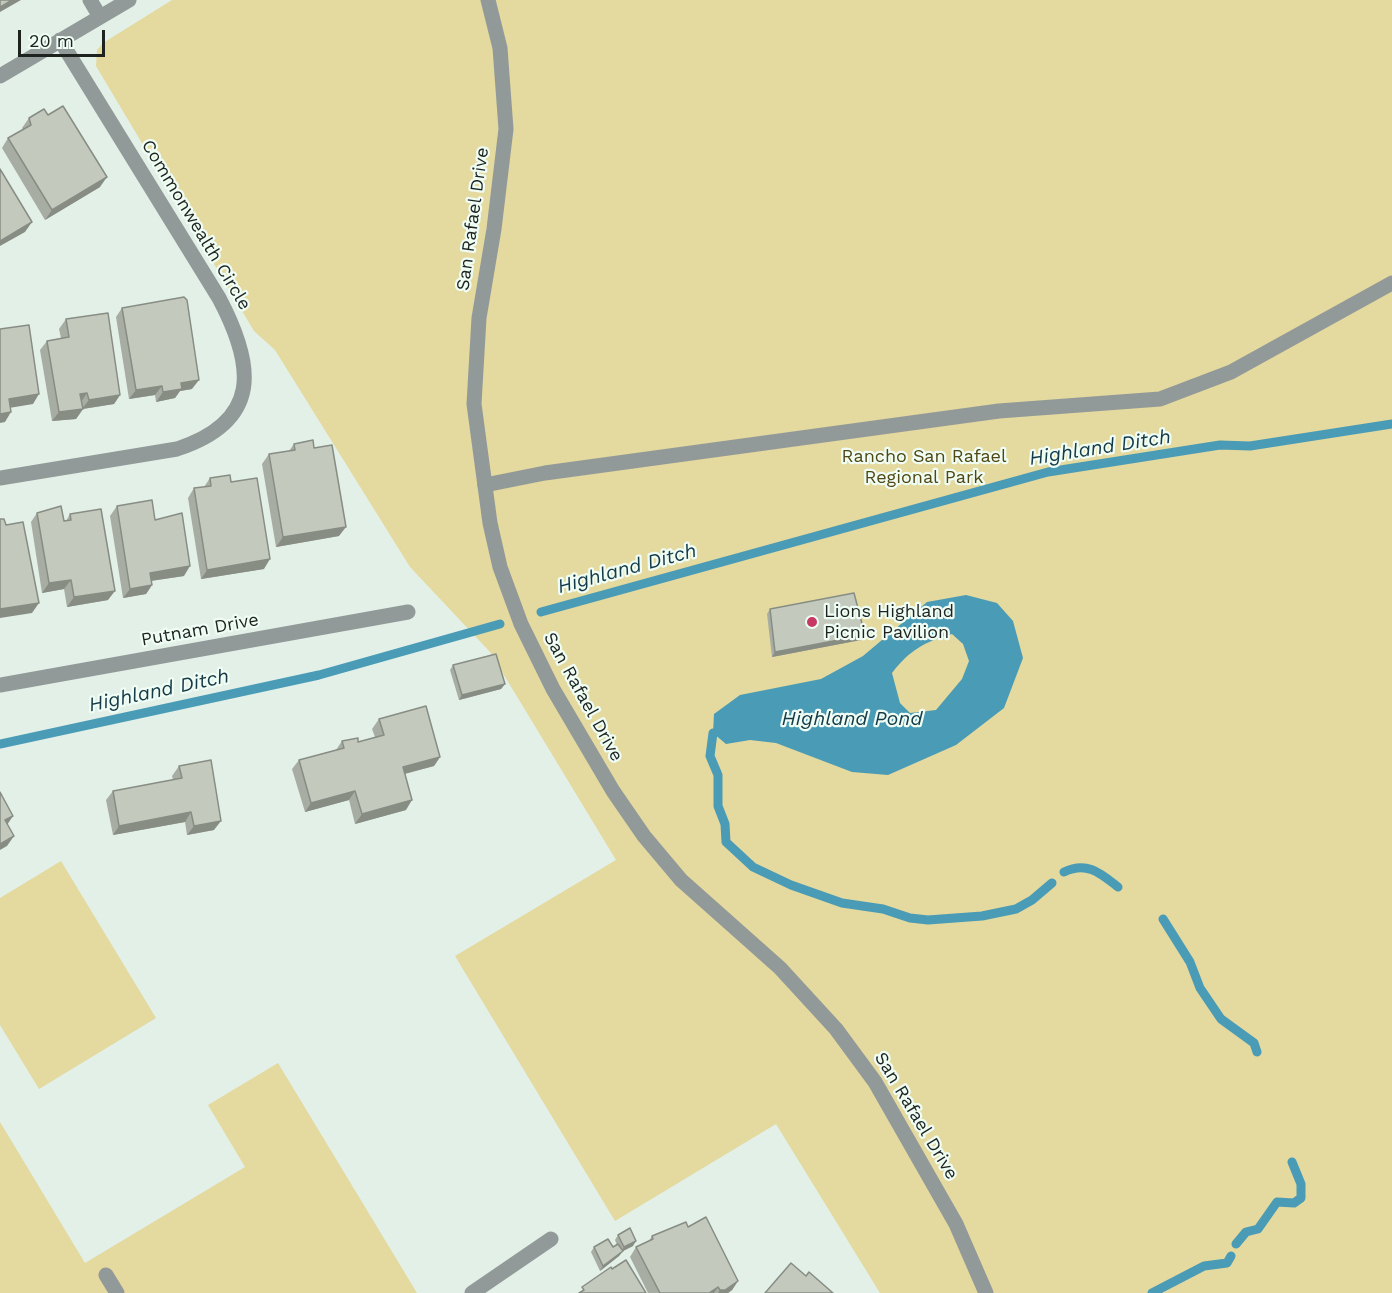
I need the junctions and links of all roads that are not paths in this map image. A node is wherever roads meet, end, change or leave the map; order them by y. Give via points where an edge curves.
1 (90, 0) edge
2 (129, 0) edge
3 (488, 0) edge
4 (100, 17) junction
5 (60, 40) junction
6 (0, 76) edge
7 (1392, 283) edge
8 (0, 478) edge
9 (485, 485) junction
10 (408, 612) dead end
11 (0, 685) edge
12 (551, 1239) dead end
13 (106, 1275) dead end
14 (117, 1293) edge
15 (472, 1293) edge
16 (986, 1293) edge

1 - 4 street
2 - 4 street
3 - 9 street, San Rafael Drive via 500,48 506,129 478,318 474,404
4 - 5 street
5 - 6 street
5 - 8 street, Commonwealth Circle via 219,298 243,352 245,380 237,407 223,426 203,440 177,449
7 - 9 street via 1231,372 1160,399 999,411 545,473
9 - 16 street, San Rafael Drive via 500,567 521,624 552,689 614,791 644,836 681,880 780,968 836,1029 875,1082 956,1224
10 - 11 street, Putnam Drive
12 - 15 street
13 - 14 street

